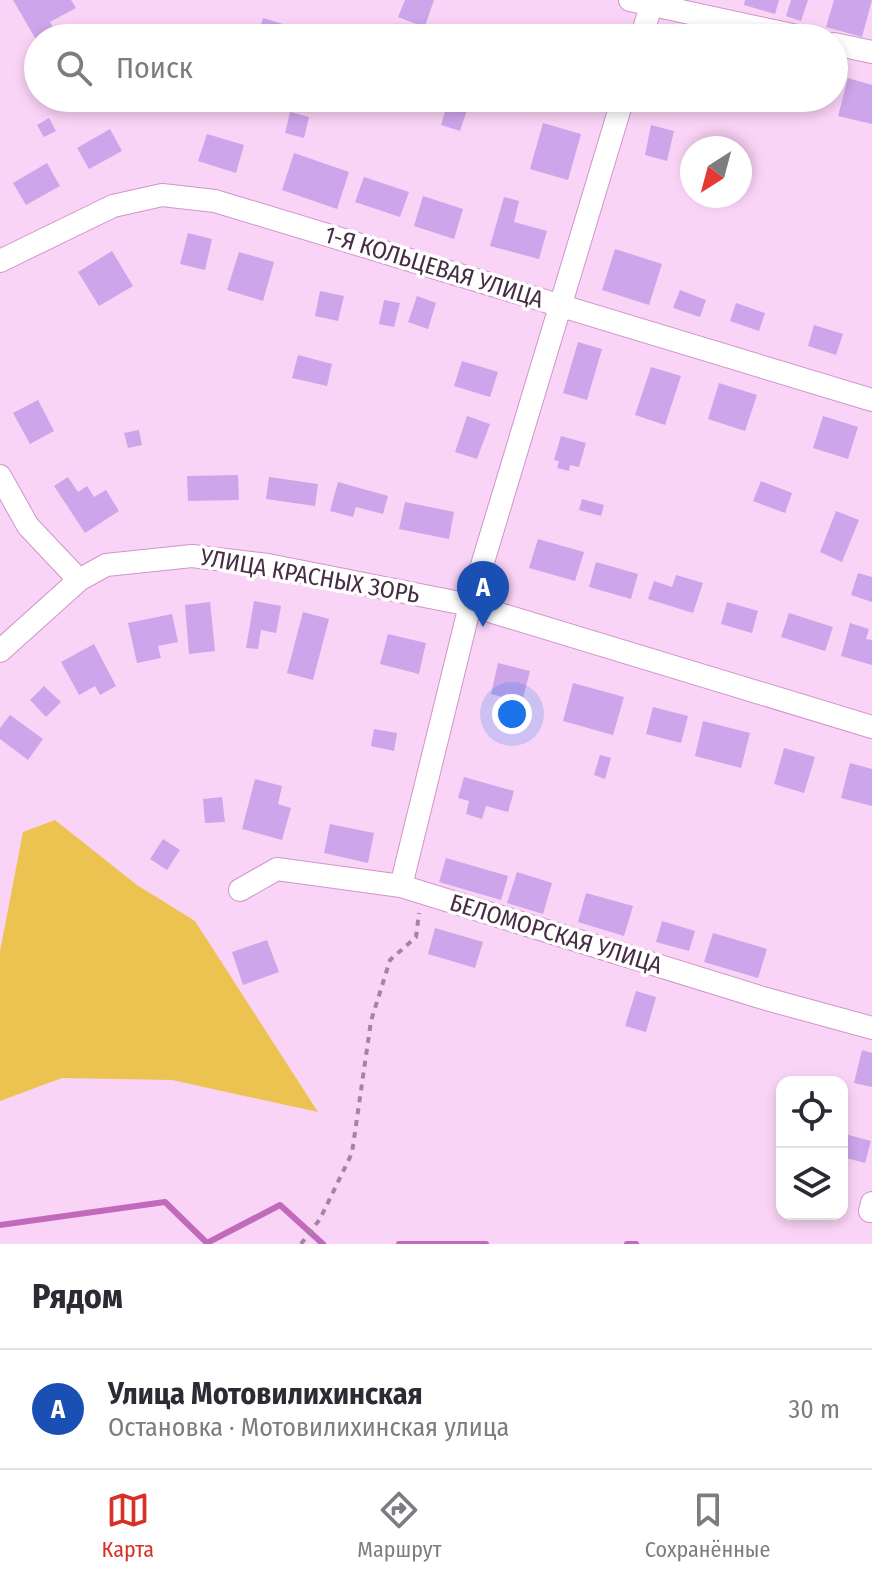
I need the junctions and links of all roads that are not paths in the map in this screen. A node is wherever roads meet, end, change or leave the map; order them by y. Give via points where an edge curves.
1 (645, 2) edge
2 (643, 24) edge
3 (743, 24) edge
4 (848, 47) edge
5 (872, 52) edge
6 (619, 112) edge
7 (0, 261) edge
8 (560, 305) junction
9 (872, 400) edge
10 (0, 476) edge
11 (79, 580) junction
12 (470, 605) junction
13 (0, 651) edge
14 (872, 727) edge
15 (401, 886) junction
16 (240, 890) dead end
17 (872, 1028) edge

1 - 2 street
1 - 3 street
4 - 5 street
6 - 8 street
7 - 8 street, 1-Я КОЛЬЦЕВАЯ УЛИЦА via 113,206 162,195 215,201
8 - 9 street, 1-Я КОЛЬЦЕВАЯ УЛИЦА
8 - 12 street
10 - 11 street via 28,526
11 - 12 street, УЛИЦА КРАСНЫХ ЗОРЬ via 106,565 192,556 268,565
11 - 13 street, УЛИЦА КРАСНЫХ ЗОРЬ
12 - 14 street, УЛИЦА КРАСНЫХ ЗОРЬ
12 - 15 street
15 - 16 street, БЕЛОМОРСКАЯ УЛИЦА via 277,869
15 - 17 street, БЕЛОМОРСКАЯ УЛИЦА

